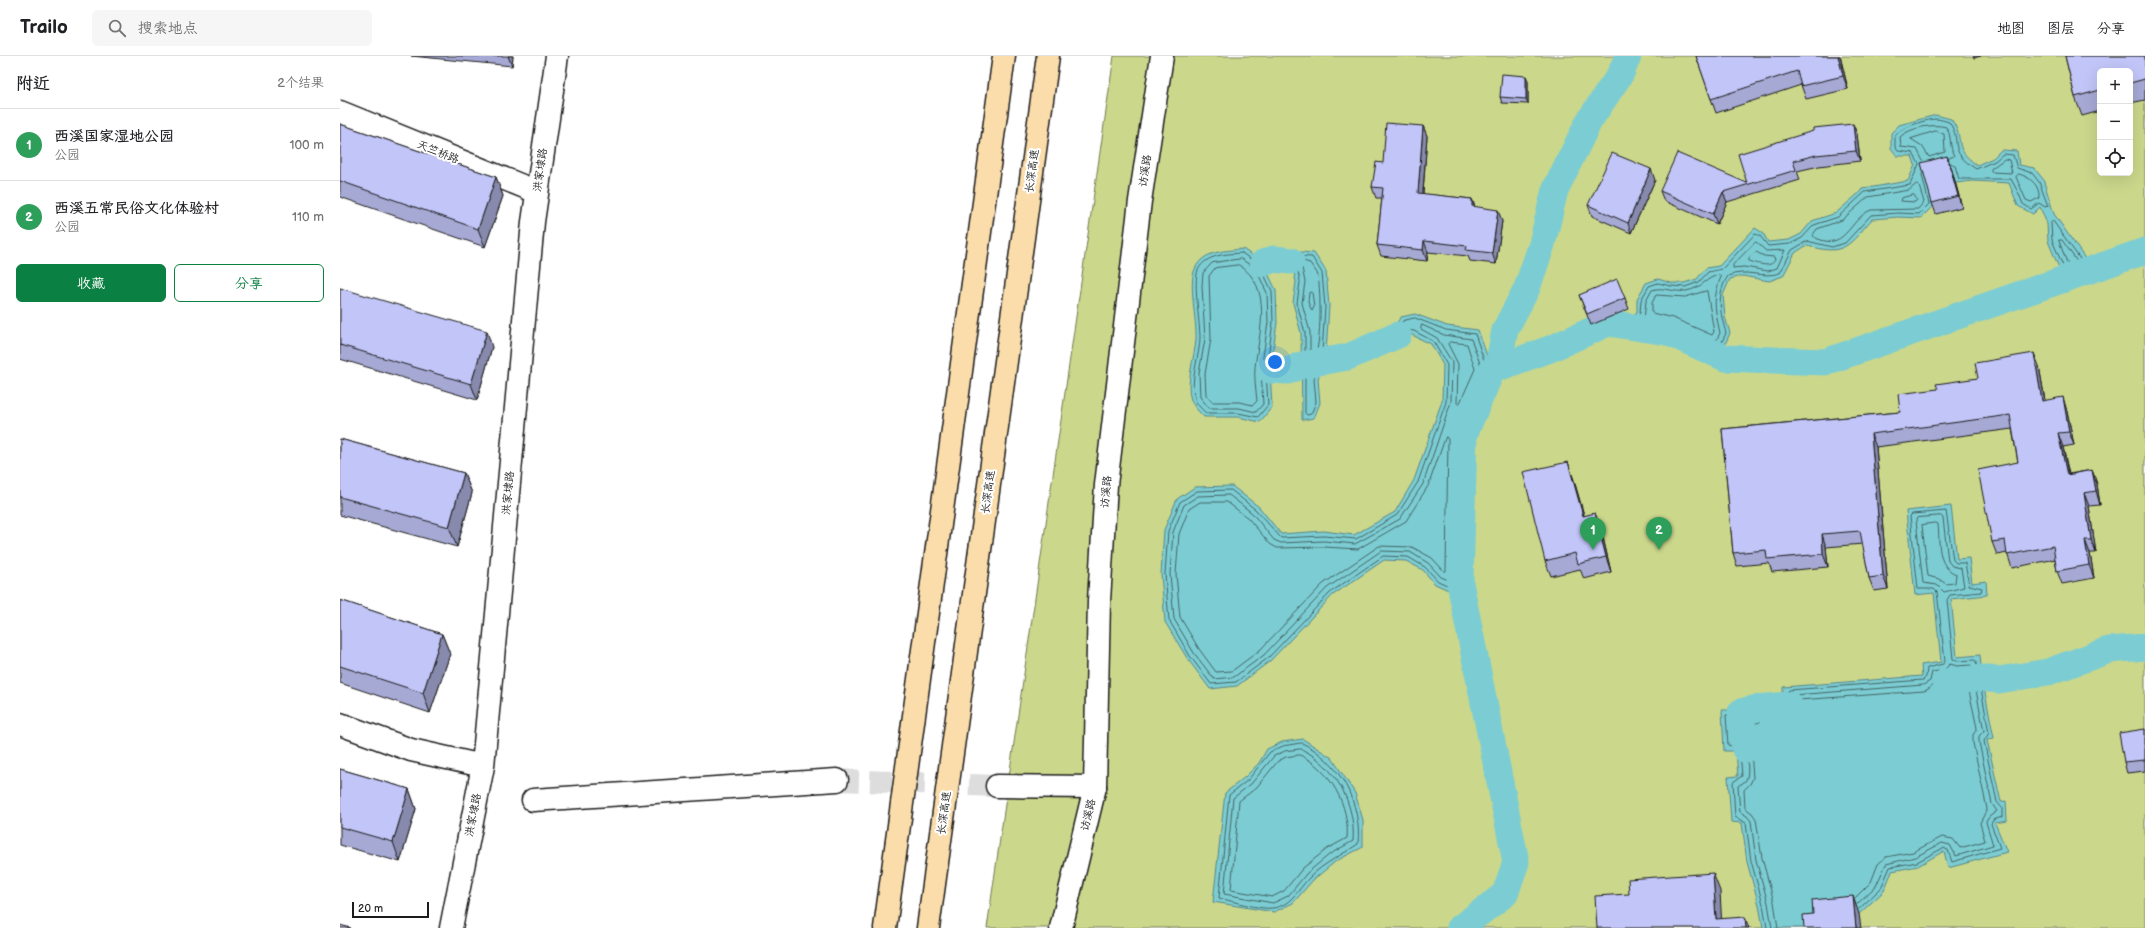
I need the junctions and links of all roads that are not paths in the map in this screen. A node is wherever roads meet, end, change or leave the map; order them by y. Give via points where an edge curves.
1 (556, 56) edge
2 (1004, 56) edge
3 (1048, 56) edge
4 (1162, 56) edge
5 (340, 112) edge
6 (537, 192) junction
7 (340, 724) edge
8 (483, 766) junction
9 (837, 780) tunnel mouth
10 (997, 786) tunnel mouth
11 (1095, 787) junction
12 (533, 800) dead end
13 (451, 928) edge
14 (885, 928) edge
15 (928, 928) edge
16 (1061, 928) edge

1 - 6 street, 洪家埭路
2 - 14 highway
3 - 15 highway, 长深高速
4 - 11 street, 访溪路 via 1140,201 1106,485 1099,601
5 - 6 street, 天竺桥路
6 - 8 street, 洪家埭路
7 - 8 street via 411,750
8 - 13 street, 洪家埭路
9 - 12 street
10 - 11 street
11 - 16 street, 访溪路

